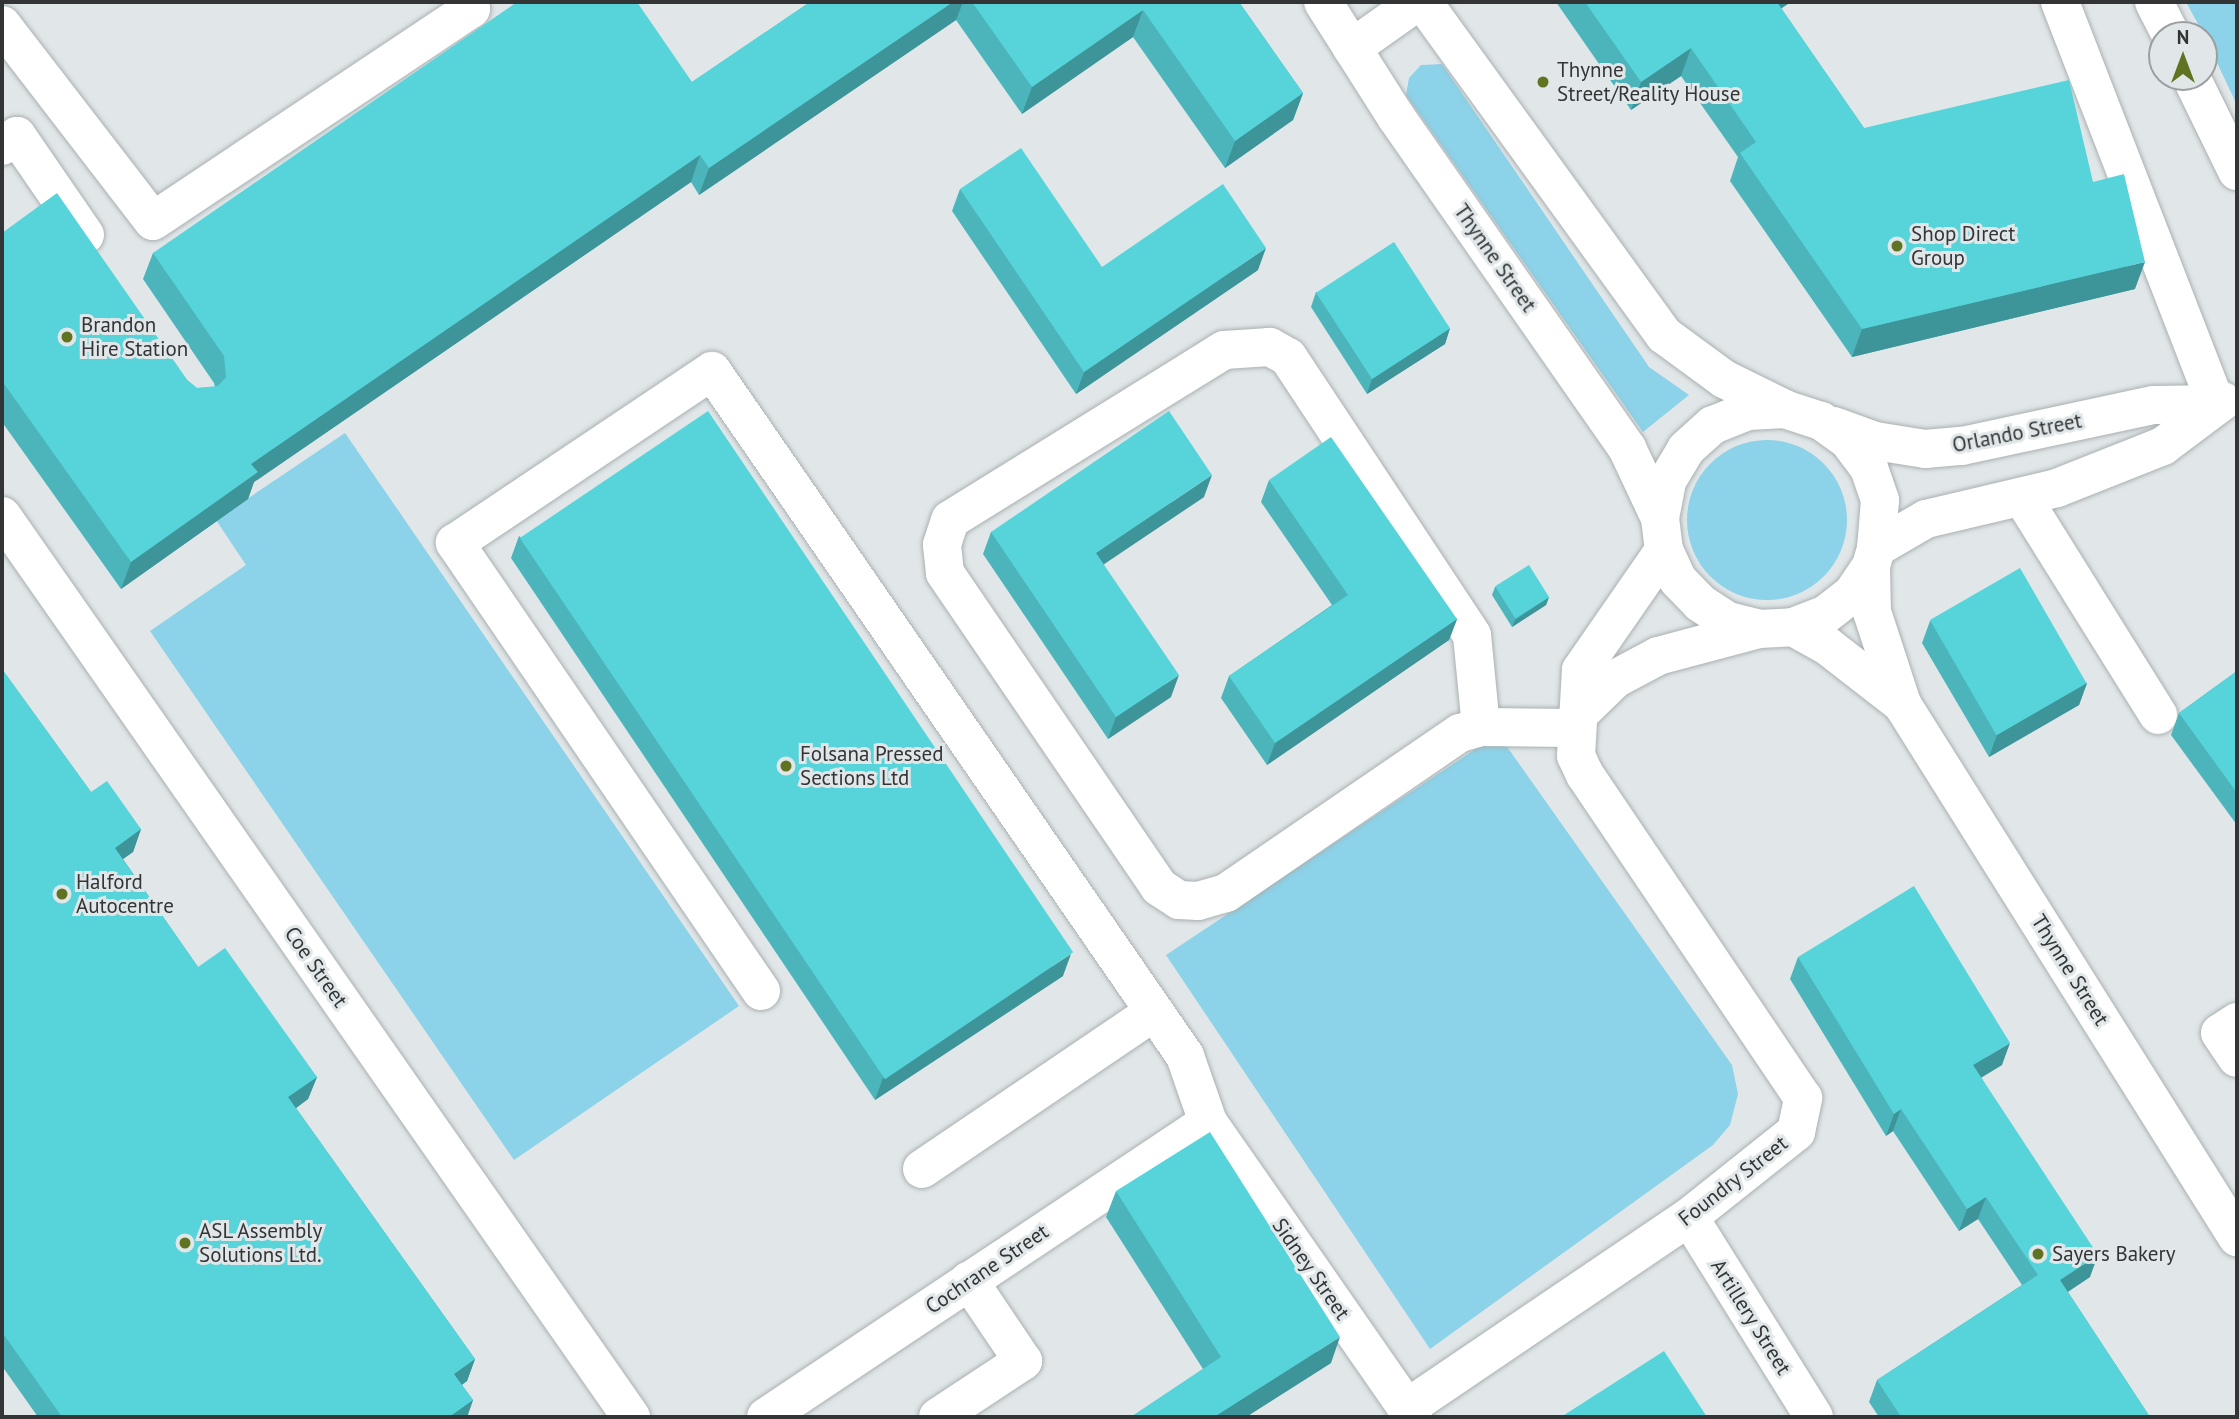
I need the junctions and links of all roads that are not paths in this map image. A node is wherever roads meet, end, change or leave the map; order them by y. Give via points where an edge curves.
1 (466, 2) edge
2 (1323, 2) edge
3 (1417, 2) edge
4 (1423, 2) edge
5 (2060, 2) edge
6 (2154, 2) edge
7 (2164, 21) edge
8 (2, 26) edge
9 (1352, 48) junction
10 (2198, 91) edge
11 (2, 146) edge
12 (2237, 170) edge
13 (102, 260) edge
14 (2226, 399) edge
15 (1785, 409) junction
16 (1821, 421) junction
17 (2022, 497) junction
18 (2, 516) edge
19 (1662, 534) junction
20 (1874, 557) junction
21 (1776, 628) junction
22 (1902, 704) junction
23 (2158, 715) dead end
24 (1576, 722) junction
25 (1481, 727) junction
26 (761, 991) dead end
27 (1154, 1012) junction
28 (2237, 1022) edge
29 (2237, 1058) edge
30 (1208, 1122) junction
31 (922, 1169) dead end
32 (1689, 1217) junction
33 (2237, 1237) edge
34 (969, 1281) junction
35 (1410, 1413) edge
36 (631, 1417) edge
37 (766, 1417) edge
38 (938, 1417) edge
39 (1814, 1417) edge

1 - 8 street via 471,9 153,221
2 - 9 street, Thynne Street
3 - 9 street
4 - 15 street, Thynne Street via 1664,335 1724,379
5 - 14 street
6 - 7 street
9 - 19 street, Thynne Street via 1627,448
10 - 12 street
11 - 13 street via 17,136
14 - 16 street, Orlando Street via 2154,405 1962,446 1925,449 1875,442
14 - 17 street via 2163,446
15 - 16 street, Thynne Street
15 - 19 street, Thynne Street via 1737,416 1713,425 1686,449 1667,481
16 - 20 street, Thynne Street via 1849,441 1869,468 1880,500
17 - 20 street via 1926,519
17 - 23 street
18 - 36 street, Coe Street
19 - 21 street, Thynne Street via 1678,580 1700,604 1728,621
19 - 24 street, Foundry Street via 1581,670
20 - 21 street, Thynne Street via 1852,594 1825,615
20 - 22 street, Thynne Street via 1872,612
21 - 22 street, Thynne Street via 1826,645
21 - 24 street via 1658,656 1615,679
22 - 33 street, Thynne Street
24 - 25 street
24 - 32 street, Foundry Street via 1576,757 1585,775 1803,1098 1796,1132
25 - 25 street via 1460,733 1226,893 1198,901 1179,900 1159,887 945,573 942,545 950,520 1224,350 1270,347 1288,357 1472,635
26 - 27 street, Sidney Street via 455,543 712,371
27 - 30 street, Sidney Street via 1185,1056
27 - 31 street
28 - 29 street via 2220,1033
30 - 34 street, Cochrane Street
30 - 35 street, Sidney Street
32 - 35 street, Foundry Street
32 - 39 street, Artillery Street
34 - 37 street, Cochrane Street
34 - 38 street via 1023,1361

